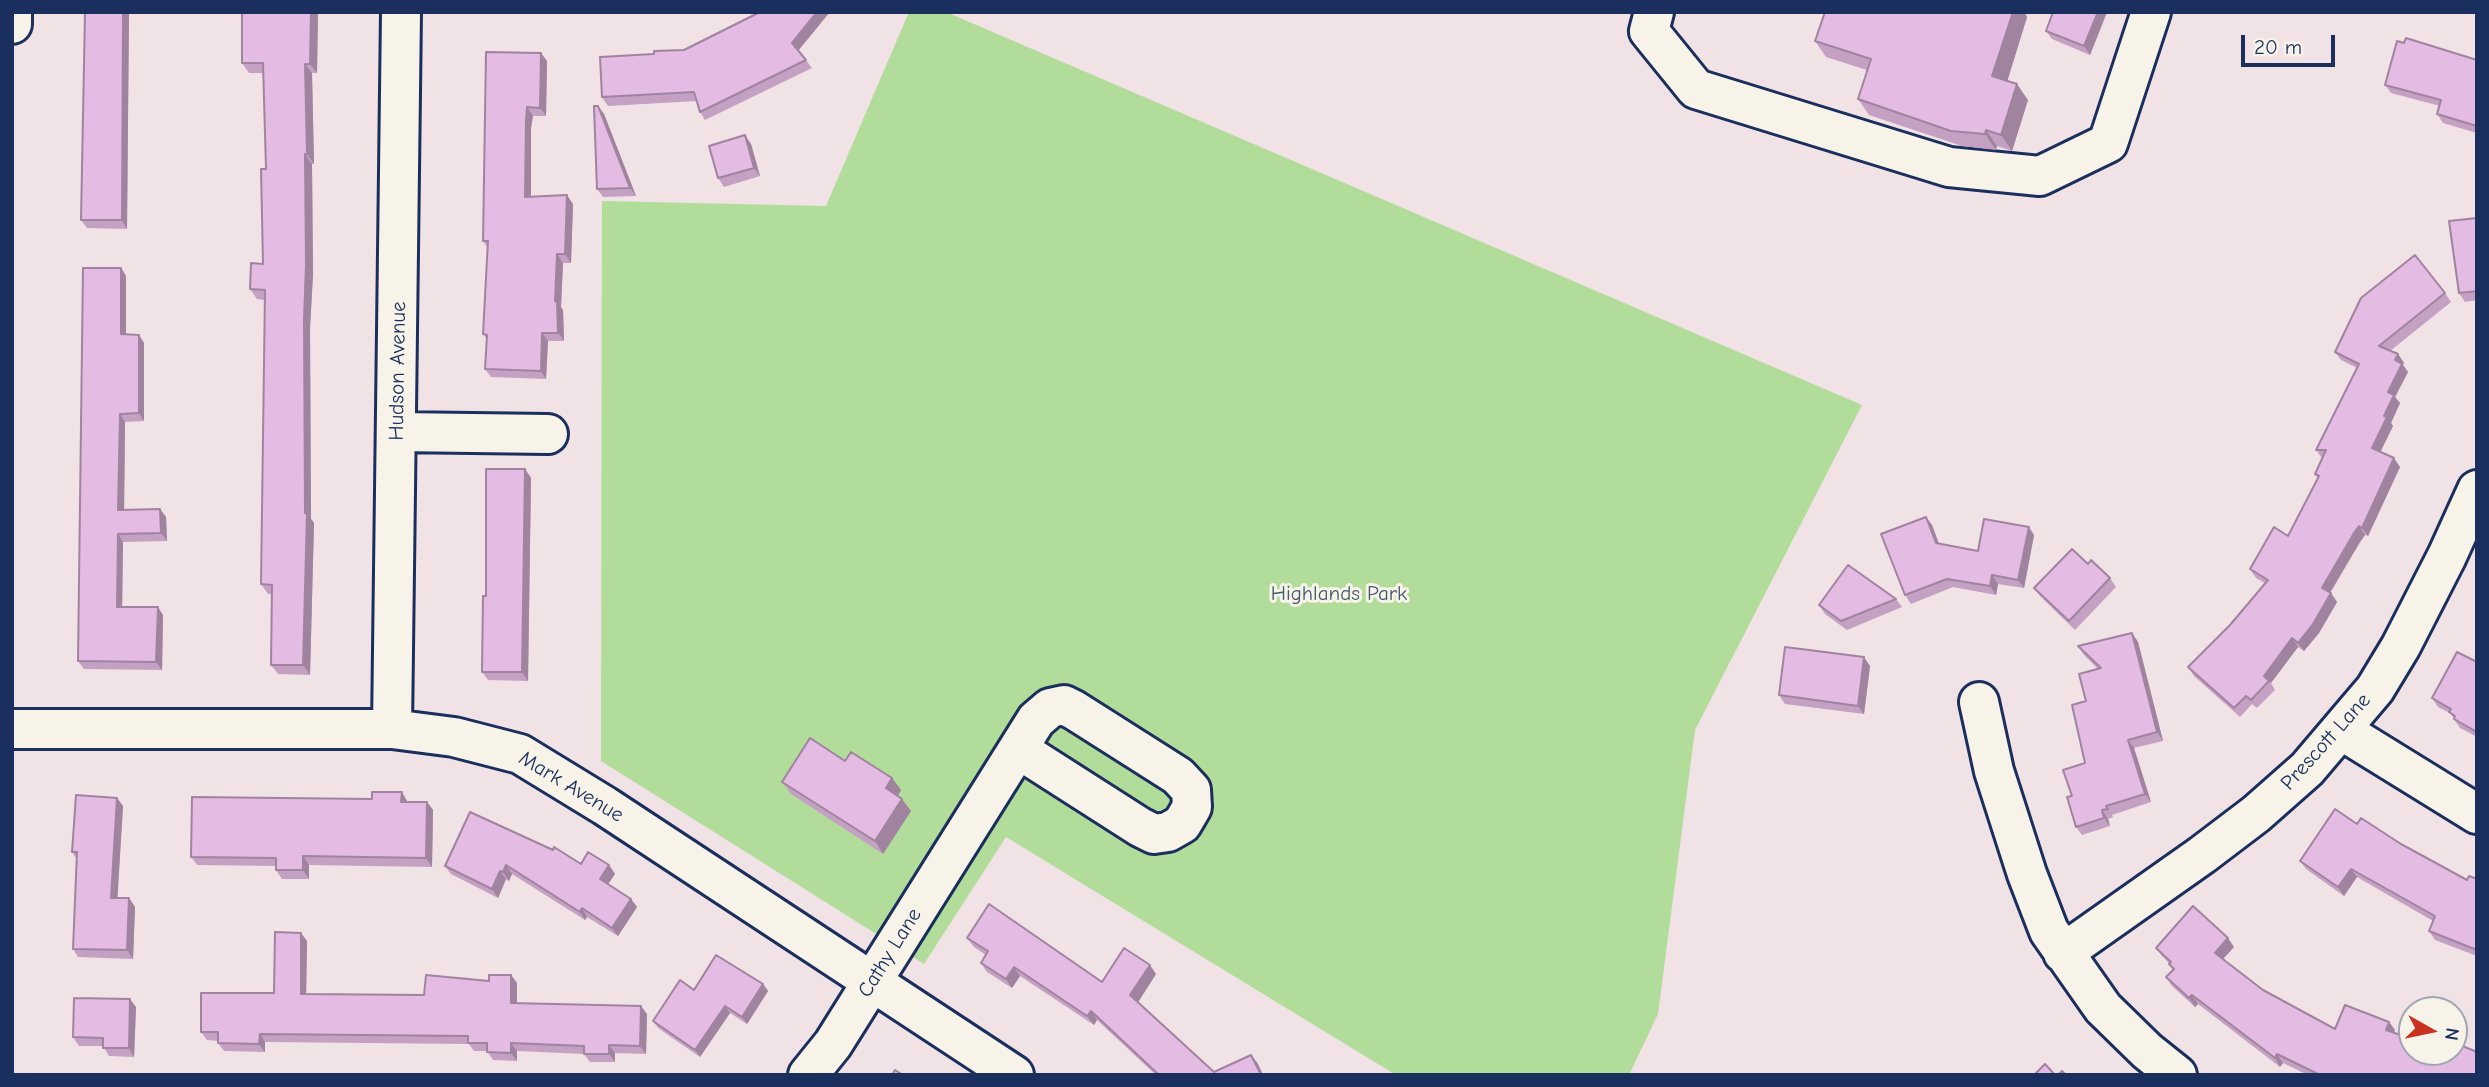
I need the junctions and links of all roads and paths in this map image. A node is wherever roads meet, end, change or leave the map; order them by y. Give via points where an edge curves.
1 (12, 12) edge
2 (401, 12) edge
3 (1654, 12) edge
4 (2151, 12) edge
5 (12, 24) edge
6 (397, 432) junction
7 (548, 434) dead end
8 (2477, 490) edge
9 (1979, 702) dead end
10 (12, 729) edge
11 (392, 729) junction
12 (2341, 730) junction
13 (1018, 748) dead end
14 (2477, 814) edge
15 (2063, 953) junction
16 (873, 981) junction
17 (808, 1075) edge
18 (1014, 1075) edge
19 (2177, 1075) edge

1 - 5 street
2 - 6 street, Hudson Avenue
3 - 4 street via 1648,31 1696,89 1949,167 2040,176 2108,143
6 - 7 street
6 - 11 street, Hudson Avenue
8 - 12 street, Prescott Lane via 2401,646 2375,689
9 - 15 street via 1994,771 2027,874 2049,931
10 - 11 street, Mark Avenue
11 - 16 street, Mark Avenue via 454,737 520,754
12 - 14 street
12 - 15 street, Prescott Lane via 2307,769 2256,814
13 - 16 street, Cathy Lane
15 - 19 street via 2103,1008
16 - 17 street, Cathy Lane via 834,1044
16 - 18 street, Mark Avenue

